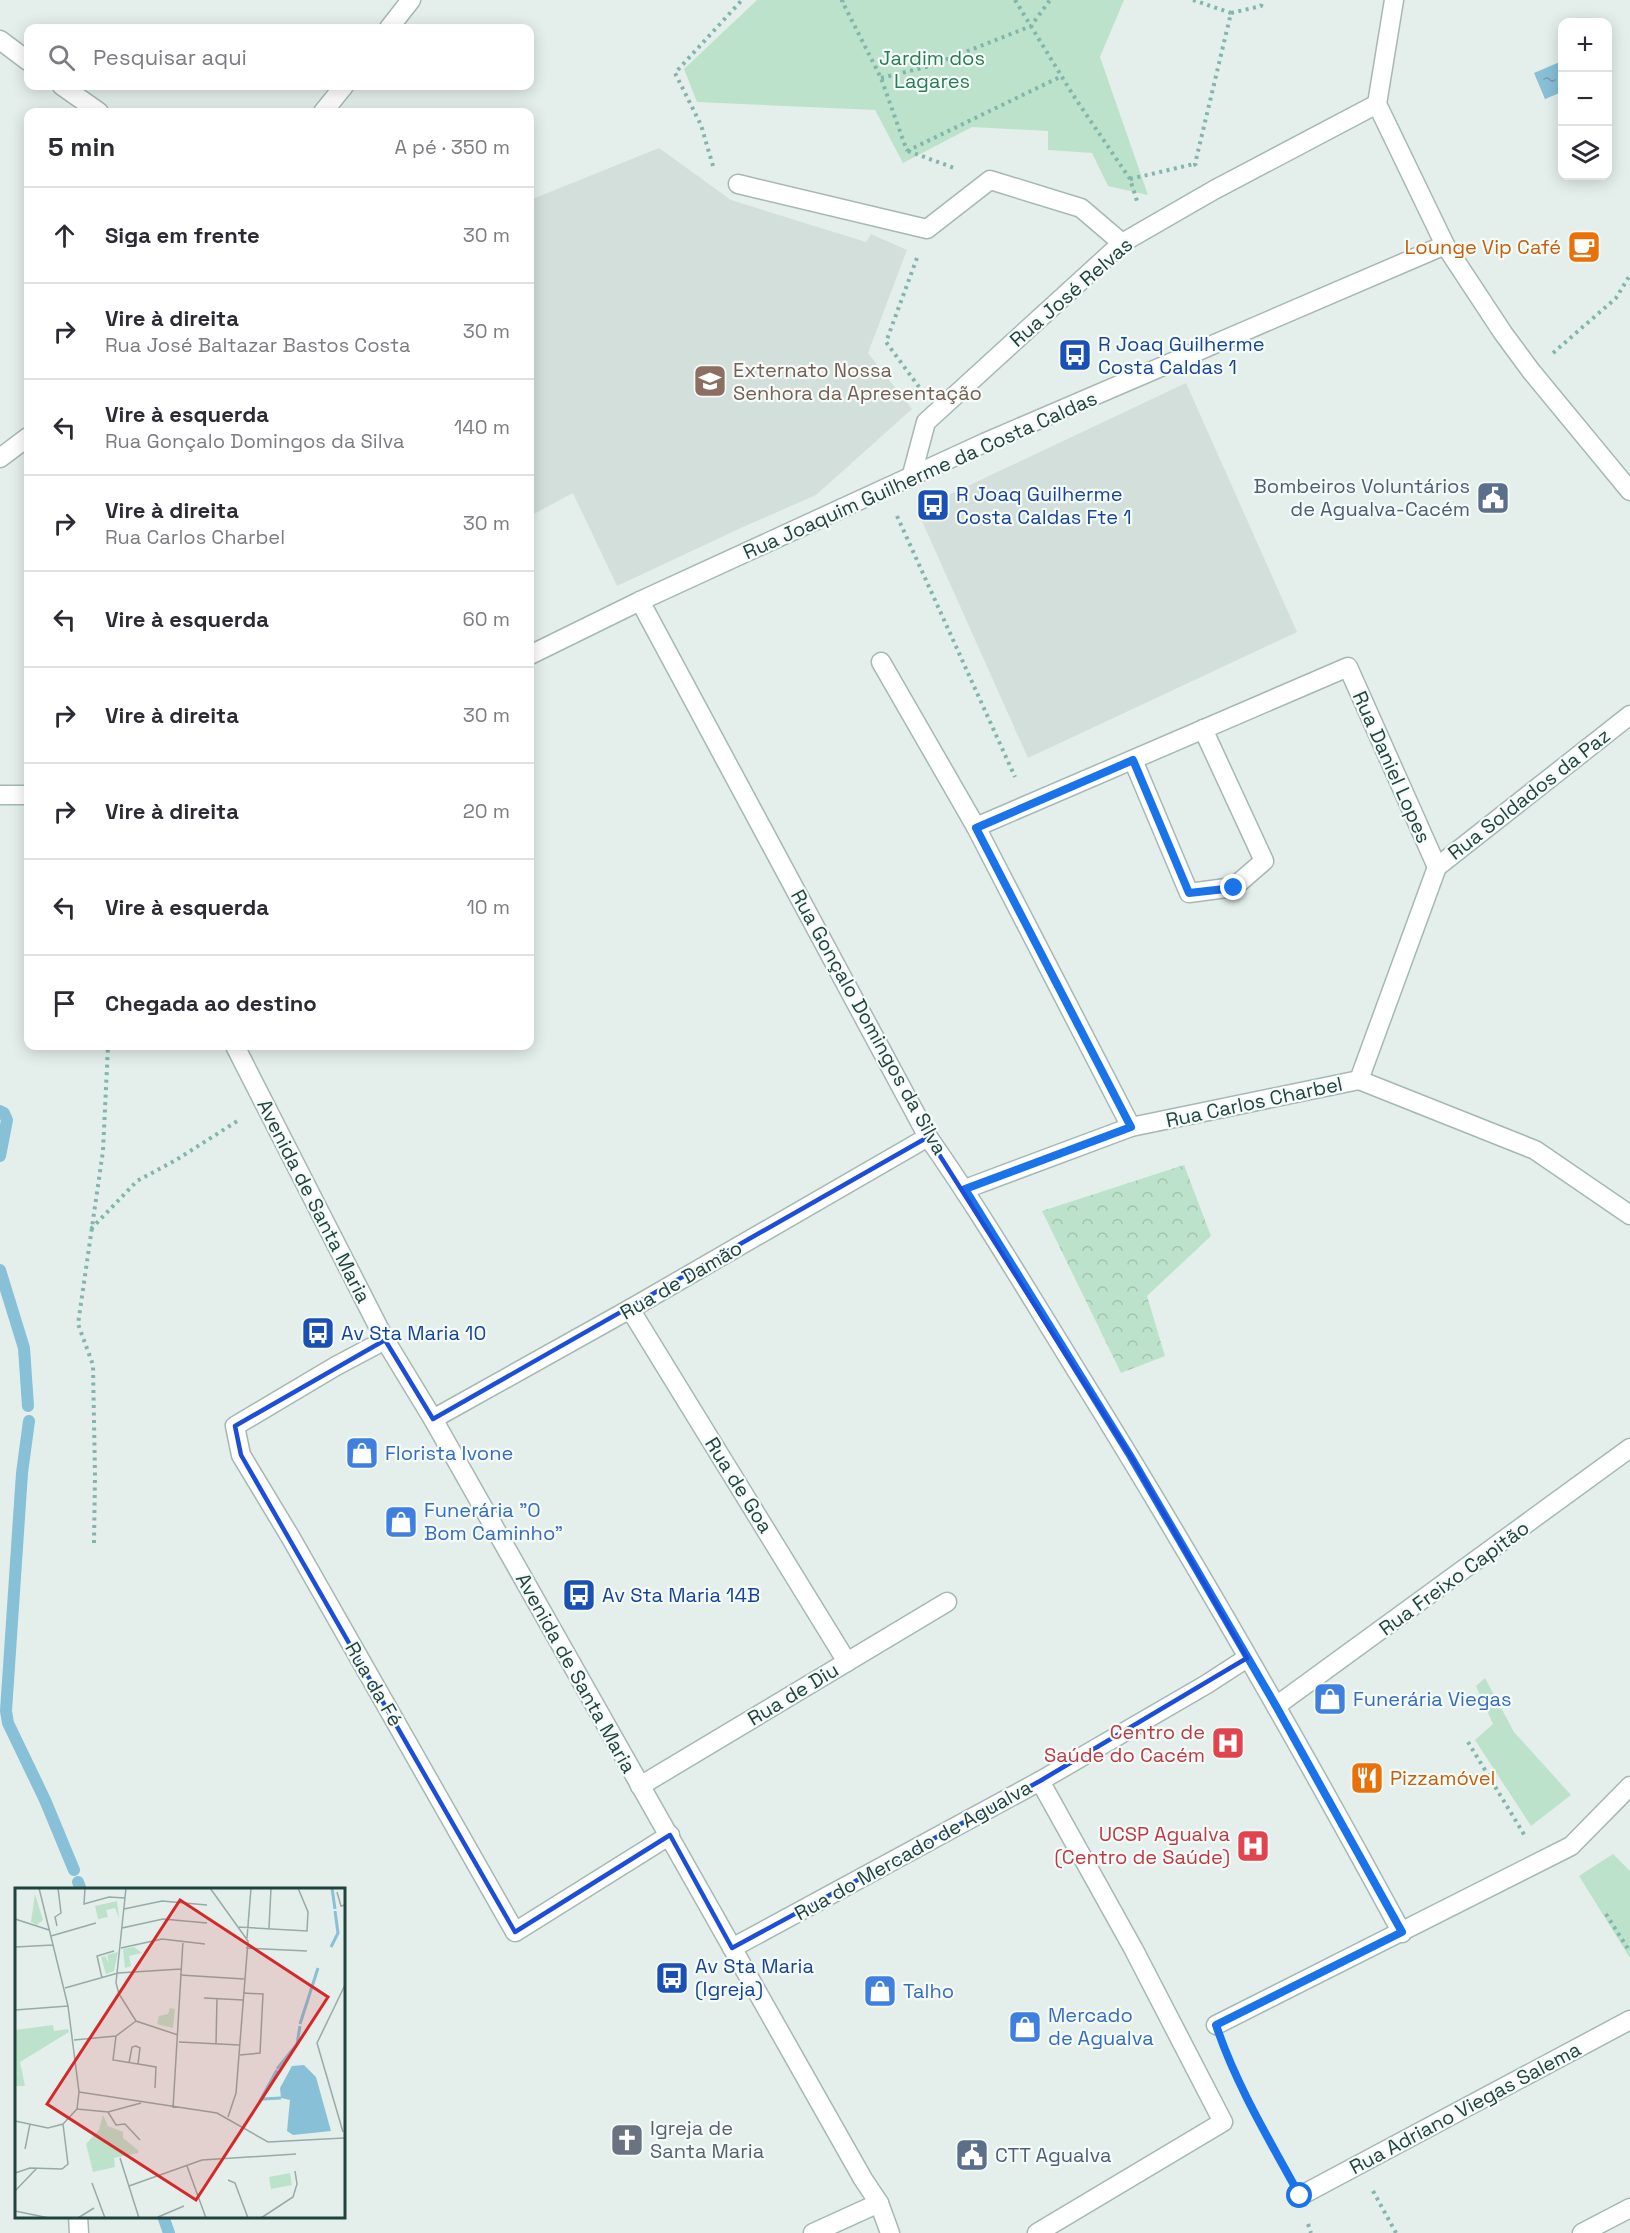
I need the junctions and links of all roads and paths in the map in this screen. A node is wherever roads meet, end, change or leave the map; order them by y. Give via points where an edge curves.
1 (411, 0) edge
2 (742, 0) edge
3 (844, 0) edge
4 (1016, 0) edge
5 (1050, 0) edge
6 (1193, 0) edge
7 (1263, 0) edge
8 (1394, 0) edge
9 (1231, 14) junction
10 (392, 24) edge
11 (1031, 26) junction
12 (0, 40) edge
13 (24, 58) edge
14 (1062, 76) junction
15 (881, 78) junction
16 (68, 90) edge
17 (341, 90) edge
18 (1377, 104) junction
19 (93, 108) edge
20 (326, 108) edge
21 (907, 151) junction
22 (1195, 164) junction
23 (990, 180) junction
24 (738, 184) joint
25 (1214, 190) junction
26 (927, 229) junction
27 (1122, 243) junction
28 (1445, 245) junction
29 (1630, 275) edge
30 (1531, 371) junction
31 (938, 412) junction
32 (24, 440) edge
33 (0, 458) edge
34 (911, 478) junction
35 (885, 489) junction
36 (1630, 491) edge
37 (640, 601) junction
38 (534, 653) edge
39 (881, 662) dead end
40 (1630, 715) edge
41 (1203, 729) junction
42 (1133, 760) junction
43 (0, 795) edge
44 (24, 795) edge
45 (1028, 805) junction
46 (976, 828) junction
47 (1437, 867) junction
48 (108, 1050) edge
49 (237, 1050) edge
50 (1359, 1080) junction
51 (264, 1103) junction
52 (1131, 1127) junction
53 (928, 1137) junction
54 (965, 1189) junction
55 (1630, 1215) edge
56 (91, 1229) junction
57 (630, 1309) junction
58 (385, 1340) junction
59 (433, 1419) junction
60 (1630, 1448) edge
61 (94, 1543) dead end
62 (947, 1602) dead end
63 (1247, 1658) junction
64 (847, 1662) junction
65 (1276, 1706) junction
66 (1468, 1742) dead end
67 (1040, 1781) junction
68 (640, 1786) junction
69 (1630, 1786) edge
70 (670, 1835) junction
71 (1540, 1863) junction
72 (1606, 1914) dead end
73 (1402, 1932) junction
74 (732, 1948) junction
75 (1630, 1952) edge
76 (1630, 2020) edge
77 (1216, 2025) joint
78 (1358, 2164) junction
79 (1300, 2196) joint
80 (879, 2203) junction
81 (1630, 2208) edge
82 (78, 2218) edge
83 (80, 2233) edge
84 (813, 2233) edge
85 (890, 2233) edge
86 (1037, 2233) edge
87 (1396, 2233) edge
88 (1582, 2233) edge

1 - 10 street
2 - 24 path via 675,73 701,125 713,167
3 - 15 path
4 - 11 path
5 - 11 path
6 - 9 path
7 - 9 path via 1261,6
8 - 18 street
9 - 22 path
11 - 14 path
11 - 15 path via 930,66
12 - 13 street
14 - 21 path
14 - 22 path via 1130,179
15 - 21 path
16 - 19 street
17 - 20 street
18 - 25 street, Rua José Relvas
18 - 28 street
21 - 23 path
22 - 25 path
23 - 26 street
23 - 27 street via 1081,208
24 - 26 street
25 - 27 street, Rua José Relvas
26 - 31 path via 886,342
27 - 31 street, Rua José Relvas
28 - 30 street
28 - 34 street, Rua Joaquim Guilherme da Costa Caldas
29 - 30 path via 1616,298
30 - 36 street
31 - 34 street, Rua José Relvas via 926,422
32 - 33 street
34 - 35 street, Rua Joaquim Guilherme da Costa Caldas
35 - 37 street, Rua Joaquim Guilherme da Costa Caldas
35 - 45 path
37 - 38 street, Rua Joaquim Guilherme da Costa Caldas
37 - 53 street, Rua Gonçalo Domingos da Silva
39 - 46 street
40 - 47 street, Rua Soldados da Paz
41 - 42 street
41 - 42 street via 1264,861 1234,888 1189,893
41 - 47 street, Rua Daniel Lopes via 1348,667
42 - 45 street
43 - 44 street
45 - 46 street
46 - 52 street
47 - 50 street, Rua Soldados da Paz
48 - 56 path via 103,1151
49 - 51 street, Avenida de Santa Maria
50 - 52 street, Rua Carlos Charbel
50 - 55 street, Rua Carlos Charbel via 1535,1150
51 - 56 path via 137,1181
51 - 58 street, Avenida de Santa Maria
52 - 54 street, Rua Carlos Charbel
53 - 54 street, Rua Gonçalo Domingos da Silva
53 - 57 street, Rua de Damão
54 - 63 street, Rua Gonçalo Domingos da Silva via 1131,1457
56 - 61 path via 78,1324 93,1365
57 - 59 street, Rua de Damão
57 - 64 street, Rua de Goa
58 - 59 street, Avenida de Santa Maria
58 - 70 street, Rua da Fé via 235,1426 241,1455 515,1932
59 - 68 street, Avenida de Santa Maria
60 - 65 street, Rua Freixo Capitão
62 - 64 street, Rua de Diu
63 - 65 street, Rua Gonçalo Domingos da Silva
63 - 67 street, Rua do Mercado de Agualva
64 - 68 street, Rua de Diu
65 - 73 street, Rua Gonçalo Domingos da Silva
66 - 71 path
67 - 74 street, Rua do Mercado de Agualva
67 - 86 street via 1223,2122
68 - 70 street, Avenida de Santa Maria
69 - 71 street via 1571,1846
70 - 74 street, Avenida de Santa Maria
71 - 73 street
72 - 75 path
73 - 77 street
74 - 80 street, Avenida de Santa Maria
76 - 78 street, Rua Adriano Viegas Salema
77 - 79 path via 1268,2138
78 - 79 street, Rua Adriano Viegas Salema
78 - 87 path
80 - 84 street
80 - 85 street, Avenida de Santa Maria
81 - 88 street
82 - 83 street

